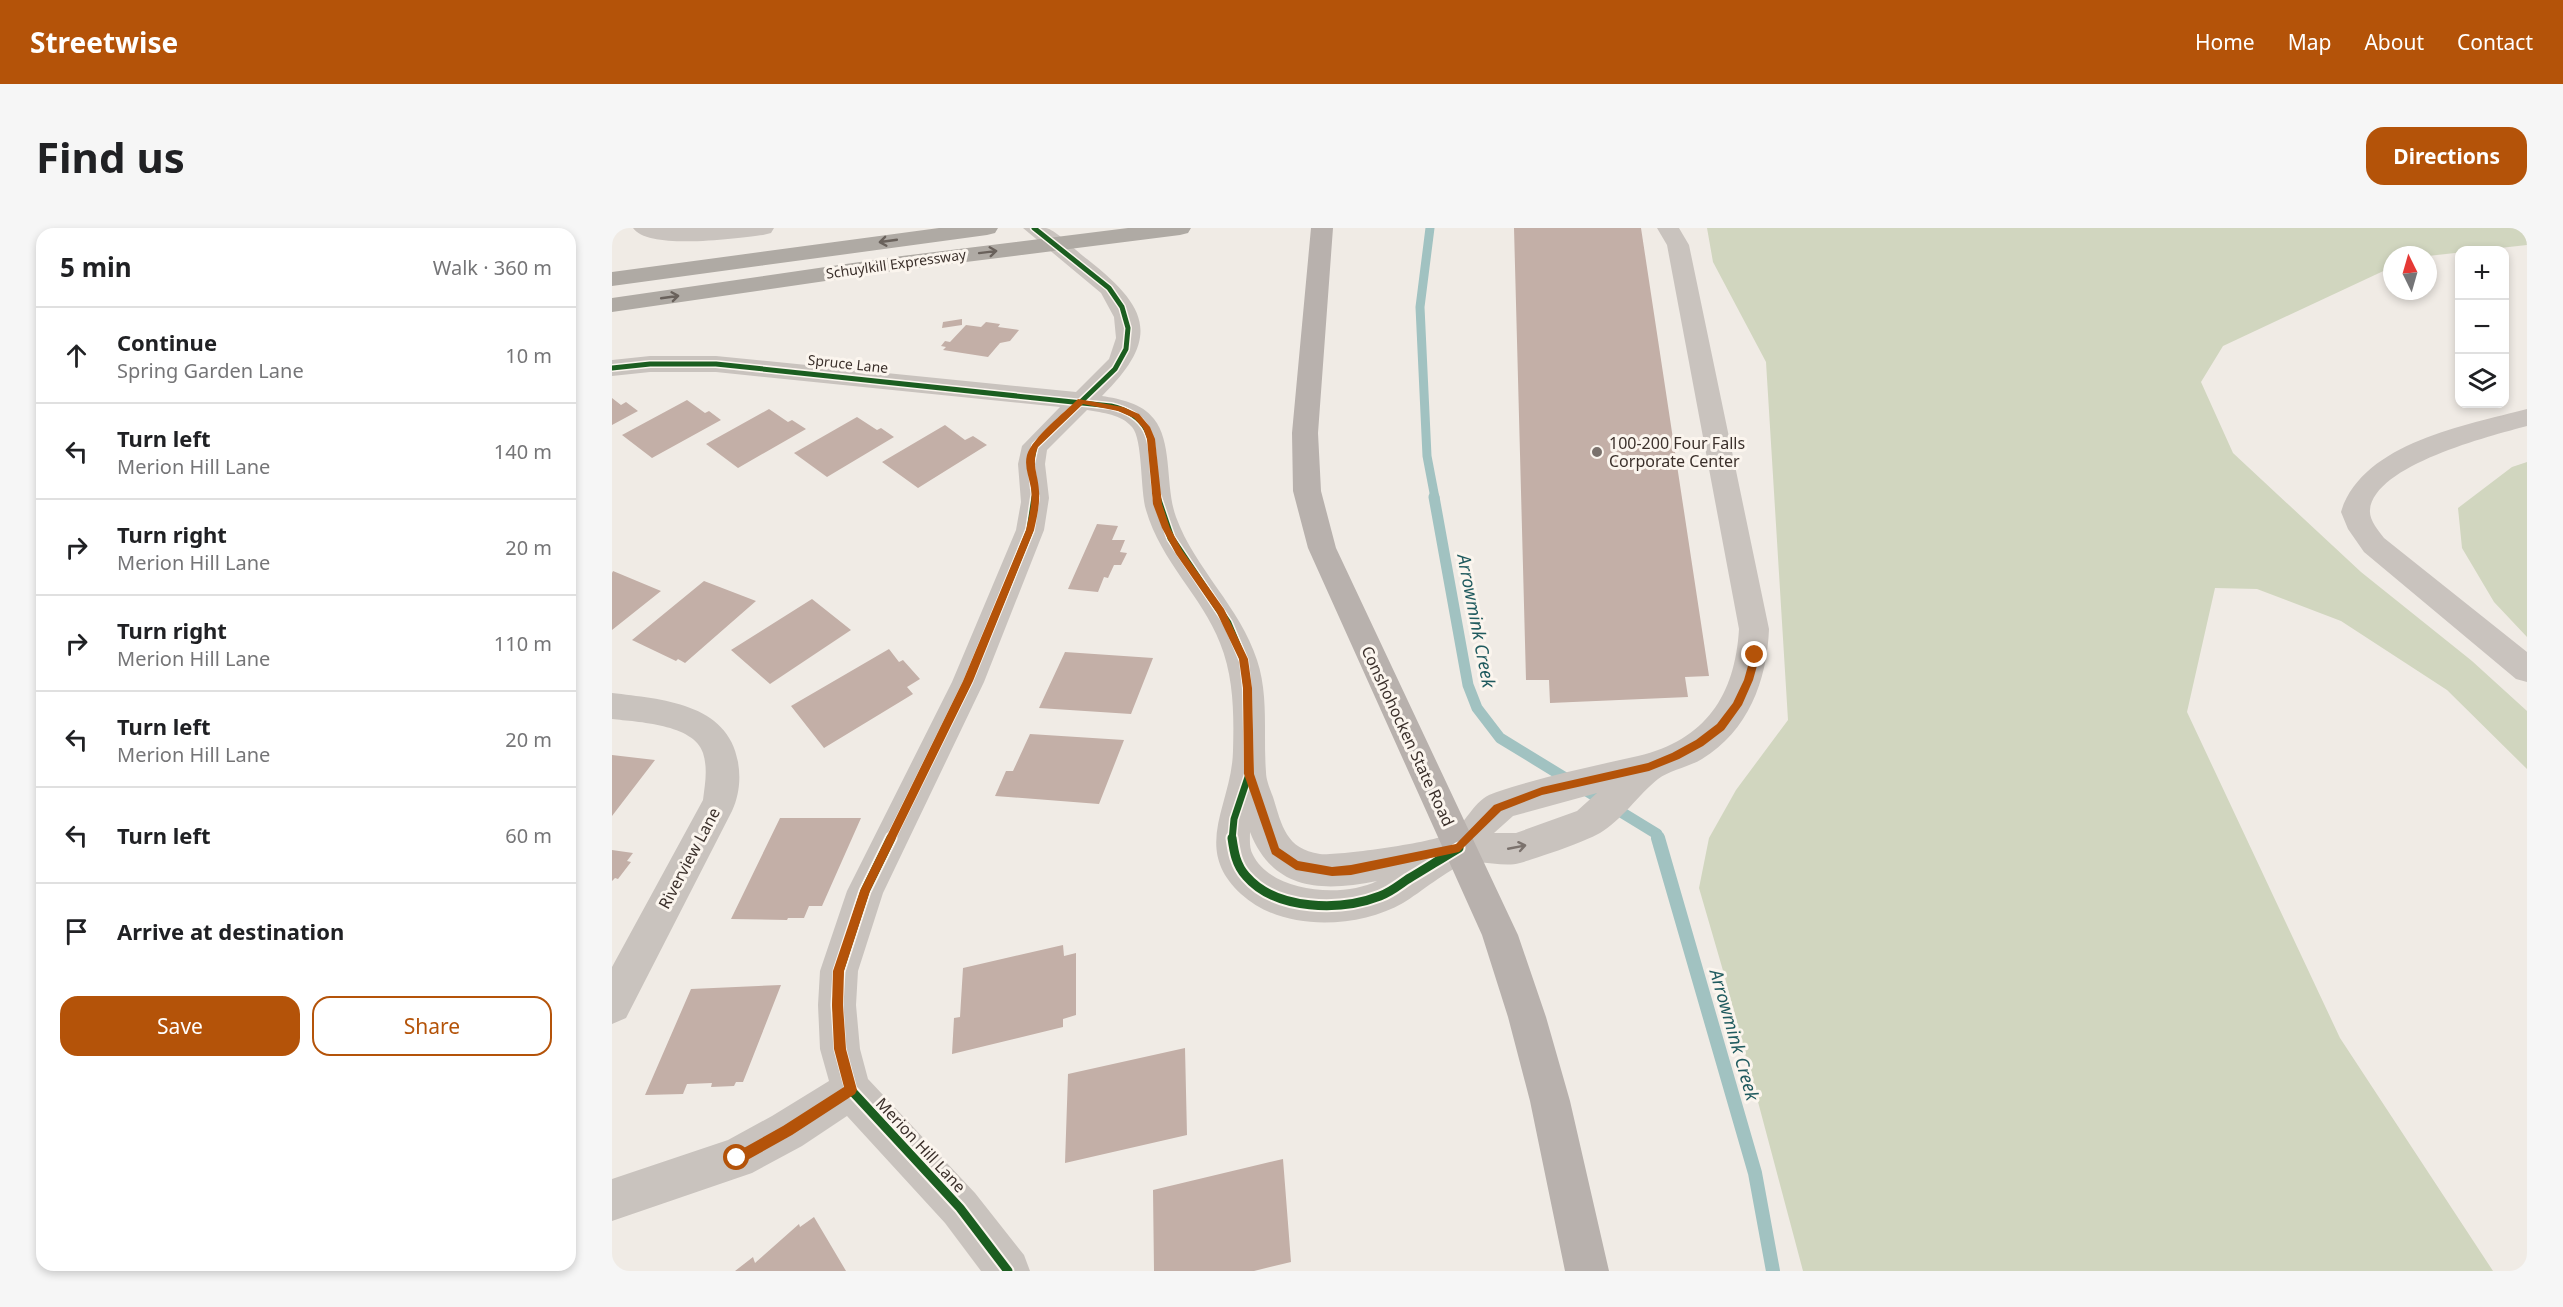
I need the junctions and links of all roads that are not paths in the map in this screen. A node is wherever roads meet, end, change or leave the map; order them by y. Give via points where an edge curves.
1 (644, 228) edge
2 (763, 228) edge
3 (987, 228) edge
4 (1034, 228) edge
5 (1180, 228) edge
6 (1322, 228) edge
7 (1668, 228) edge
8 (725, 230) edge
9 (612, 279) edge
10 (612, 305) edge
11 (612, 368) edge
12 (1081, 401) junction
13 (2527, 417) edge
14 (2527, 670) edge
15 (612, 706) edge
16 (1649, 767) junction
17 (1459, 848) junction
18 (612, 1005) edge
19 (851, 1090) junction
20 (612, 1200) edge
21 (1008, 1271) edge
22 (1587, 1271) edge

1 - 8 street via 666,234
2 - 8 street
3 -> 9 highway, Schuylkill Expressway
4 - 12 street, Merion Hill Lane via 1119,299 1124,310 1128,346 1119,364
10 -> 5 highway, Schuylkill Expressway
6 - 17 main road, Conshohocken State Road via 1305,433 1307,491 1322,548
7 - 16 street via 1678,245 1754,630 1755,655 1737,705 1720,727 1700,743
11 - 12 street, Spruce Lane via 716,364
12 - 17 street via 1120,408 1146,427 1151,439 1158,504 1166,528 1221,612 1244,659 1249,774 1231,834 1242,871 1277,897 1327,906 1379,897
12 - 19 street, Merion Hill Lane via 1035,446 1030,457 1035,508 1030,530 968,681 865,891 839,971 840,1049
13 - 14 street via 2405,459 2378,477 2361,495 2355,512 2374,545
15 - 18 street, Riverview Lane via 670,714 696,723 712,736 725,776 720,801
16 - 17 street via 1542,791 1497,808
17 -> 16 street via 1516,849 1589,822
17 - 22 main road, Conshohocken State Road via 1500,935 1524,1004
19 - 20 street via 737,1158
19 - 21 street, Merion Hill Lane via 960,1208

